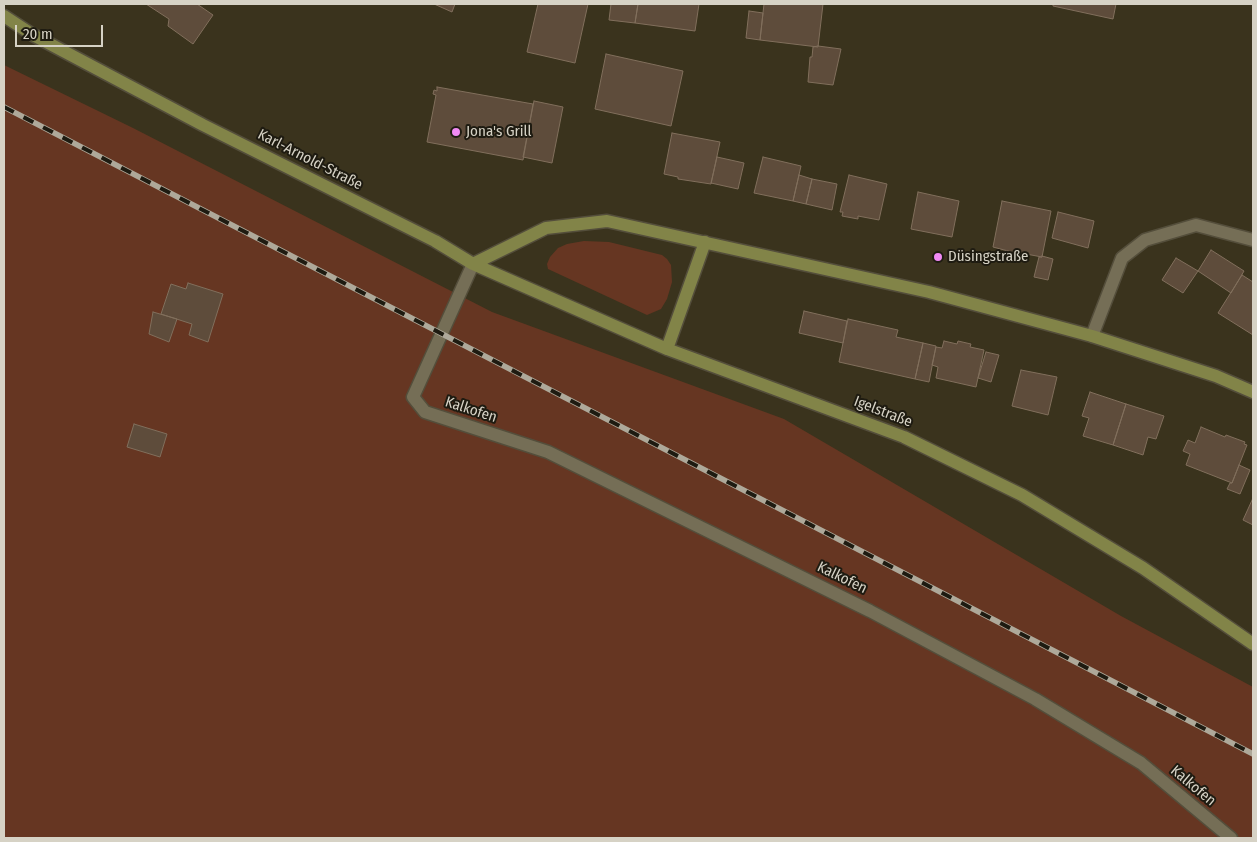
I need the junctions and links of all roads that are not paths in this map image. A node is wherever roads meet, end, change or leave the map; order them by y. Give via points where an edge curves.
1 (4, 16) edge
2 (1253, 240) edge
3 (705, 242) junction
4 (473, 264) junction
5 (1092, 336) junction
6 (667, 349) junction
7 (1253, 392) edge
8 (1253, 644) edge
9 (1231, 838) edge

1 - 4 main road, Karl-Arnold-Straße via 203,125 436,241
2 - 5 street via 1196,225 1145,240 1122,258
3 - 4 main road via 607,221 546,228
3 - 5 main road via 929,292
3 - 6 main road
4 - 6 main road, Igelstraße
4 - 9 street, Kalkofen via 413,397 425,412 548,452 870,611 1027,694 1141,764
5 - 7 main road via 1216,376
6 - 8 main road, Igelstraße via 904,437 1022,495 1143,568

